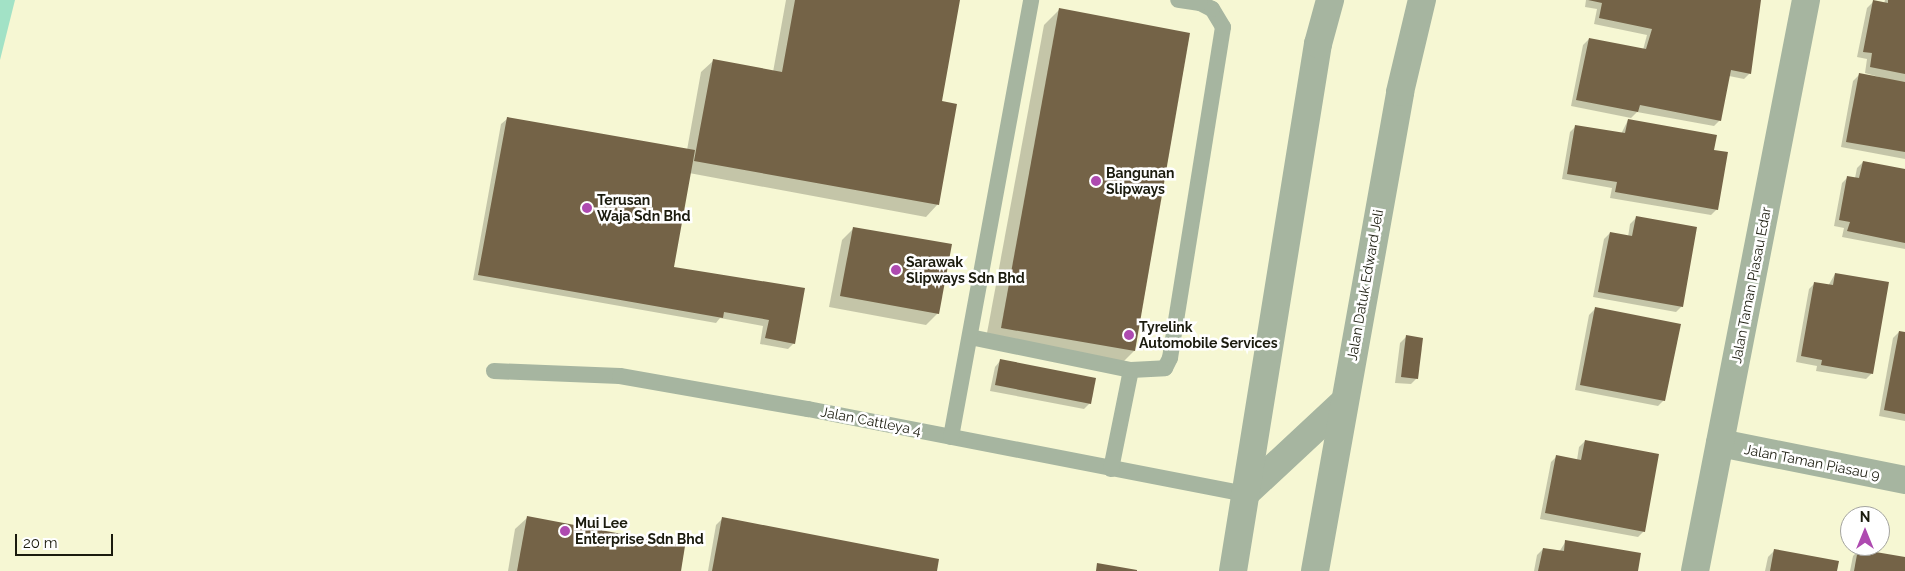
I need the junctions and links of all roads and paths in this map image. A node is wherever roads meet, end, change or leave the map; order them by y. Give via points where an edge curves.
1 (1031, 0) edge
2 (1178, 0) edge
3 (1330, 0) edge
4 (1422, 0) edge
5 (1806, 0) edge
6 (970, 337) junction
7 (1131, 370) junction
8 (494, 371) dead end
9 (1344, 402) junction
10 (951, 437) junction
11 (1720, 443) junction
12 (1112, 469) junction
13 (1905, 480) edge
14 (1245, 494) junction
15 (1233, 571) edge
16 (1315, 571) edge
17 (1695, 571) edge

1 - 6 lane
2 - 7 lane via 1200,3 1212,9 1224,27 1170,358 1165,368
3 - 14 street via 1318,44
4 - 9 street, Jalan Datuk Edward Jeli via 1400,92
5 - 11 street, Jalan Taman Piasau Edar
6 - 7 lane
6 - 10 lane
7 - 12 lane
8 - 10 lane, Jalan Cattleya 4 via 620,376
9 - 14 street
9 - 16 street, Jalan Datuk Edward Jeli
10 - 12 lane, Jalan Cattleya 4
11 - 13 street, Jalan Taman Piasau 9
11 - 17 street, Jalan Taman Piasau Edar
12 - 14 lane, Jalan Cattleya 4
14 - 15 street

